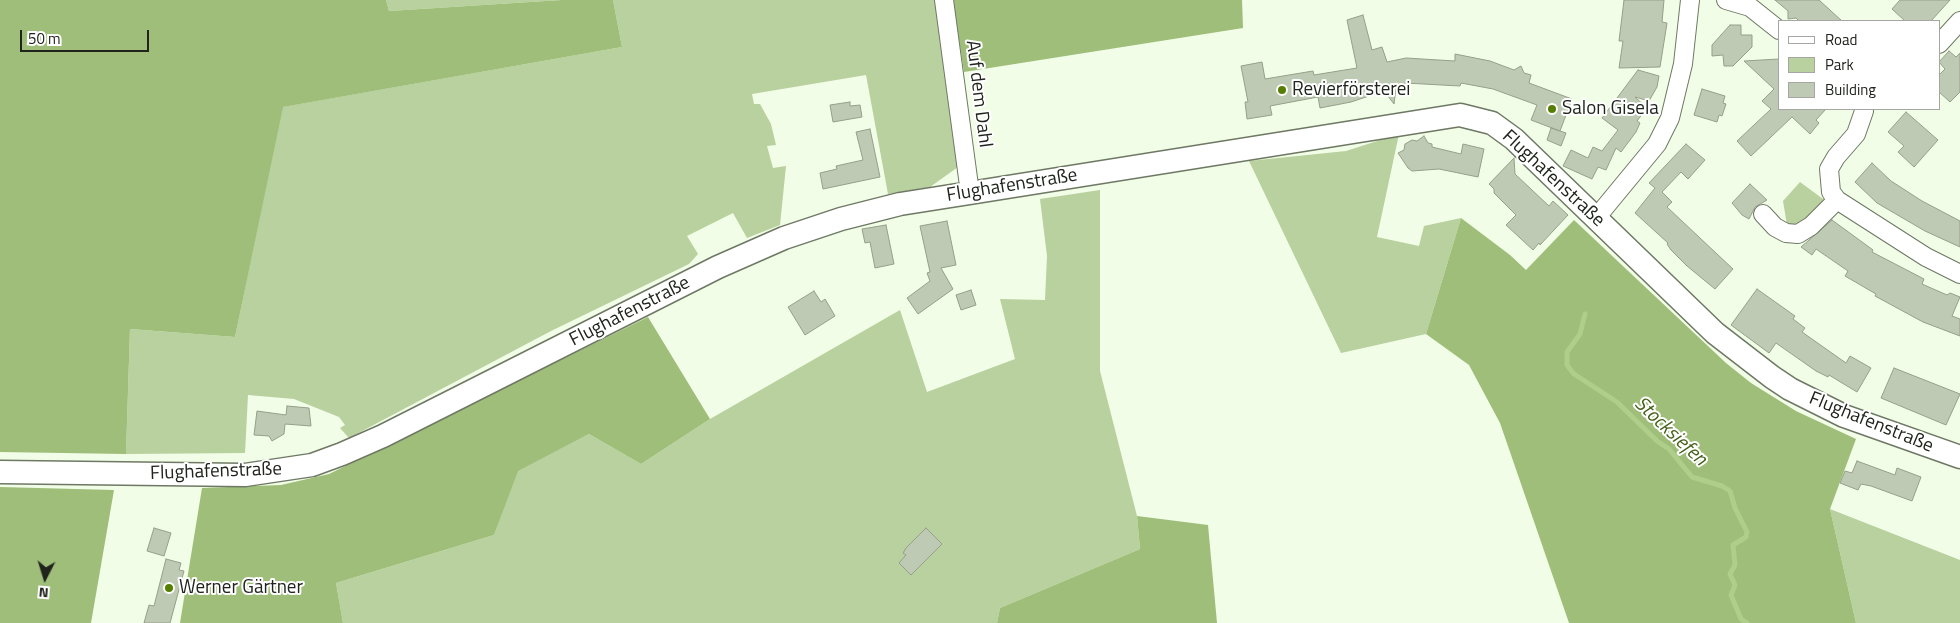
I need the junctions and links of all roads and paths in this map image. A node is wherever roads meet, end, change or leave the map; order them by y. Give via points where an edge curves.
1 (944, 0) edge
2 (1690, 0) edge
3 (1726, 0) edge
4 (1960, 21) edge
5 (1778, 29) edge
6 (1940, 43) edge
7 (1864, 110) edge
8 (970, 193) junction
9 (1837, 200) junction
10 (1763, 214) dead end
11 (1596, 218) junction
12 (1960, 274) edge
13 (1960, 457) edge
14 (0, 472) edge

1 - 8 street, Auf dem Dahl
2 - 11 street via 1684,64 1668,123 1657,144
3 - 5 street via 1750,7
4 - 6 street
7 - 9 street via 1856,134 1829,169 1829,186
8 - 11 main road, Flughafenstraße via 1460,115 1492,124 1507,133
8 - 14 main road, Flughafenstraße via 869,211 784,238 718,267 383,436 312,465 245,475
9 - 10 street via 1811,226 1798,234 1780,230
9 - 12 street via 1926,257
11 - 13 main road, Flughafenstraße via 1716,333 1790,390 1844,416

